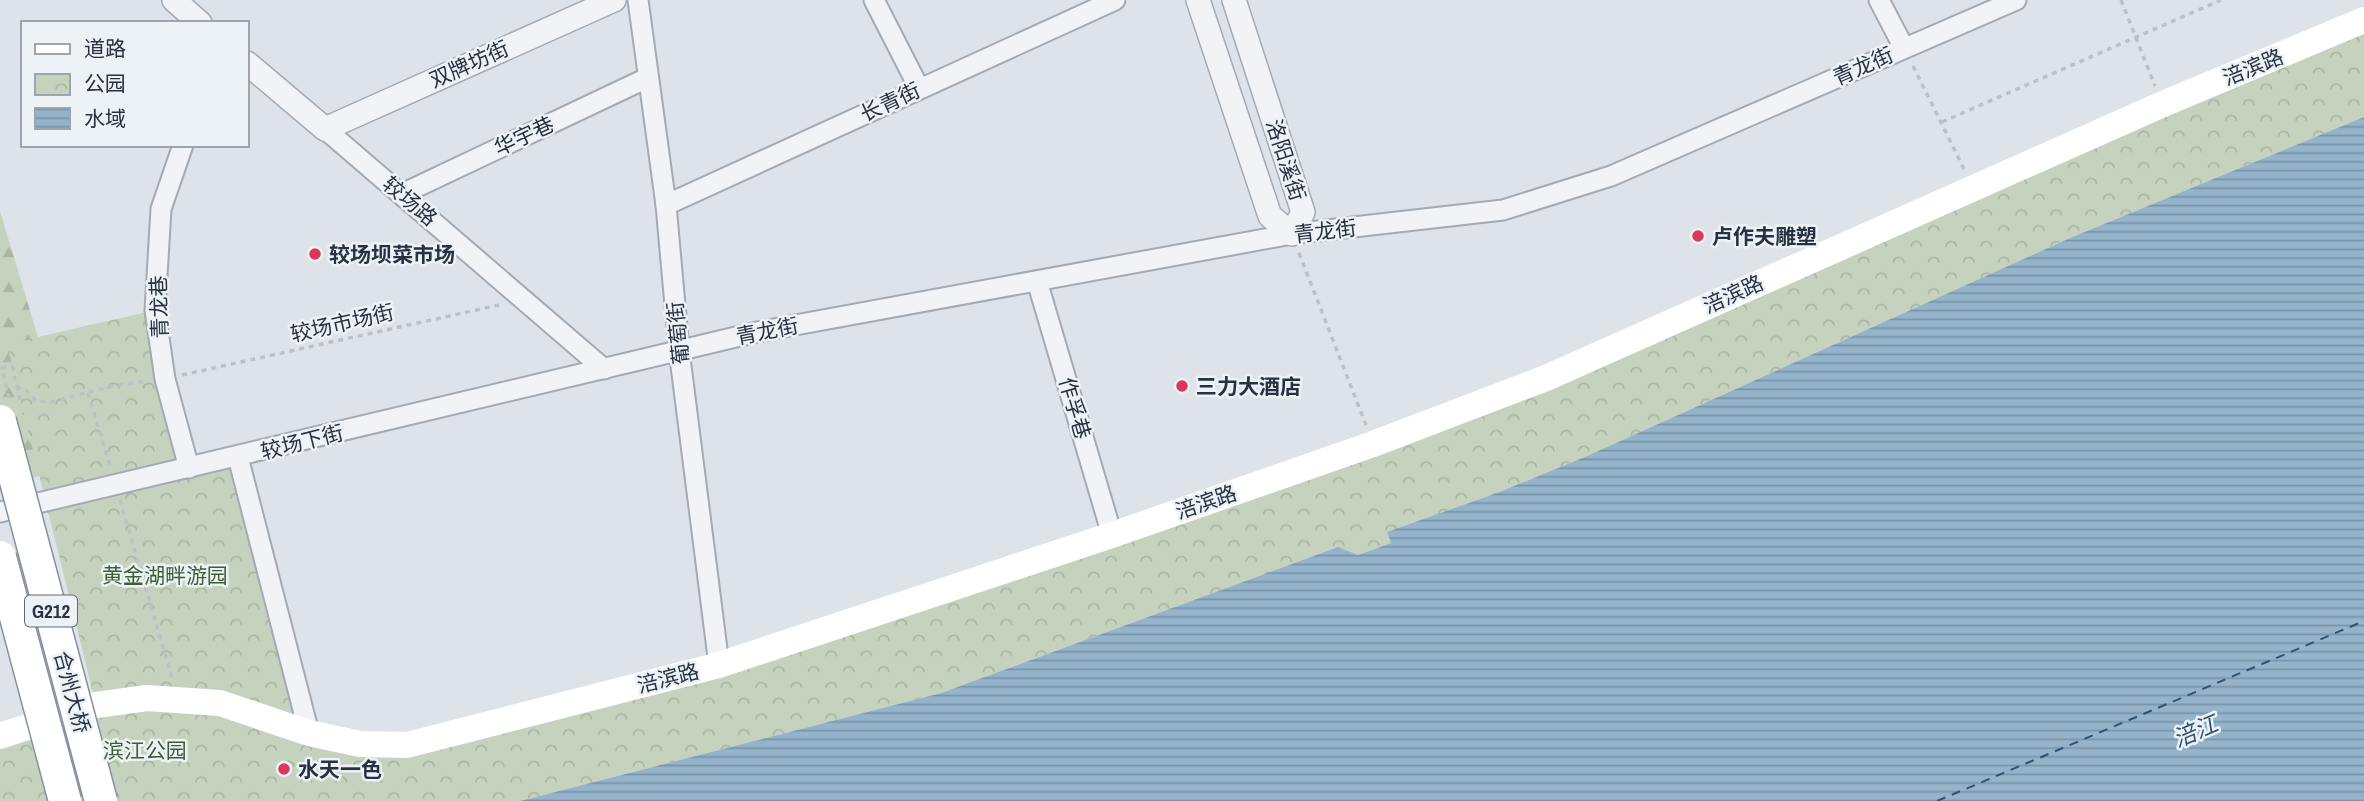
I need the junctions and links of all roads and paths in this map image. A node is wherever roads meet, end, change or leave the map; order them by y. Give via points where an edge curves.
1 (175, 0) edge
2 (614, 0) edge
3 (638, 0) edge
4 (874, 0) edge
5 (1115, 0) edge
6 (1198, 0) edge
7 (1234, 0) edge
8 (1879, 0) edge
9 (2017, 0) edge
10 (2120, 0) edge
11 (2221, 0) edge
12 (2364, 20) edge
13 (198, 21) edge
14 (2135, 38) junction
15 (1904, 48) junction
16 (248, 63) edge
17 (647, 78) junction
18 (919, 89) junction
19 (2163, 104) junction
20 (1942, 122) junction
21 (325, 129) junction
22 (182, 147) edge
23 (1973, 188) junction
24 (402, 194) junction
25 (666, 205) junction
26 (1292, 234) junction
27 (1037, 281) junction
28 (525, 299) junction
29 (679, 350) junction
30 (604, 369) junction
31 (165, 379) junction
32 (16, 386) dead end
33 (87, 393) junction
34 (0, 421) edge
35 (1373, 444) junction
36 (238, 457) junction
37 (189, 468) junction
38 (116, 485) junction
39 (0, 512) edge
40 (1112, 535) junction
41 (0, 557) edge
42 (719, 665) junction
43 (178, 700) junction
44 (310, 733) junction
45 (0, 735) edge
46 (65, 801) edge
47 (101, 801) edge

1 - 13 street
2 - 21 street, 双牌坊街
3 - 17 street, 葡萄街
4 - 18 street
5 - 18 street, 长青街
6 - 26 street, 洛阳溪街 via 1270,216
7 - 26 street, 洛阳溪街 via 1303,212
8 - 15 street
9 - 15 street, 青龙街
10 - 14 path
11 - 14 path
12 - 19 main road, 涪滨路
14 - 19 path
14 - 20 path
15 - 20 path
15 - 26 street, 青龙街 via 1611,176 1503,210
16 - 21 street, 较场路
17 - 24 street, 华宇巷
17 - 25 street, 葡萄街
18 - 25 street, 长青街
19 - 23 main road, 涪滨路
20 - 23 path
21 - 24 street, 较场路
22 - 31 street, 青龙巷 via 161,209 155,310
23 - 35 main road, 涪滨路 via 1546,378
24 - 28 street, 较场路
25 - 29 street, 葡萄街
26 - 27 street, 青龙街
26 - 35 path
27 - 29 street, 青龙街
27 - 40 street, 作孚巷
28 - 30 street, 较场路
28 - 31 path, 较场市场街
29 - 30 street, 青龙街
29 - 42 street, 葡萄街
30 - 36 street, 较场下街
31 - 33 path, 较场市场街
31 - 37 street, 青龙巷
32 - 33 path, 较场市场街 via 36,401
33 - 38 path
34 - 47 highway, 合州大桥 / G212, bridge
35 - 40 main road, 涪滨路
36 - 37 street, 较场下街
36 - 44 street
37 - 38 street, 较场下街
38 - 39 street, 较场下街
38 - 43 path
40 - 42 main road, 涪滨路
41 - 46 highway, 合州大桥 / G212, bridge
42 - 44 main road, 涪滨路 via 407,745 360,744
43 - 44 main road, 涪滨路 via 220,703
43 - 45 main road, 涪滨路 via 147,698 96,705

